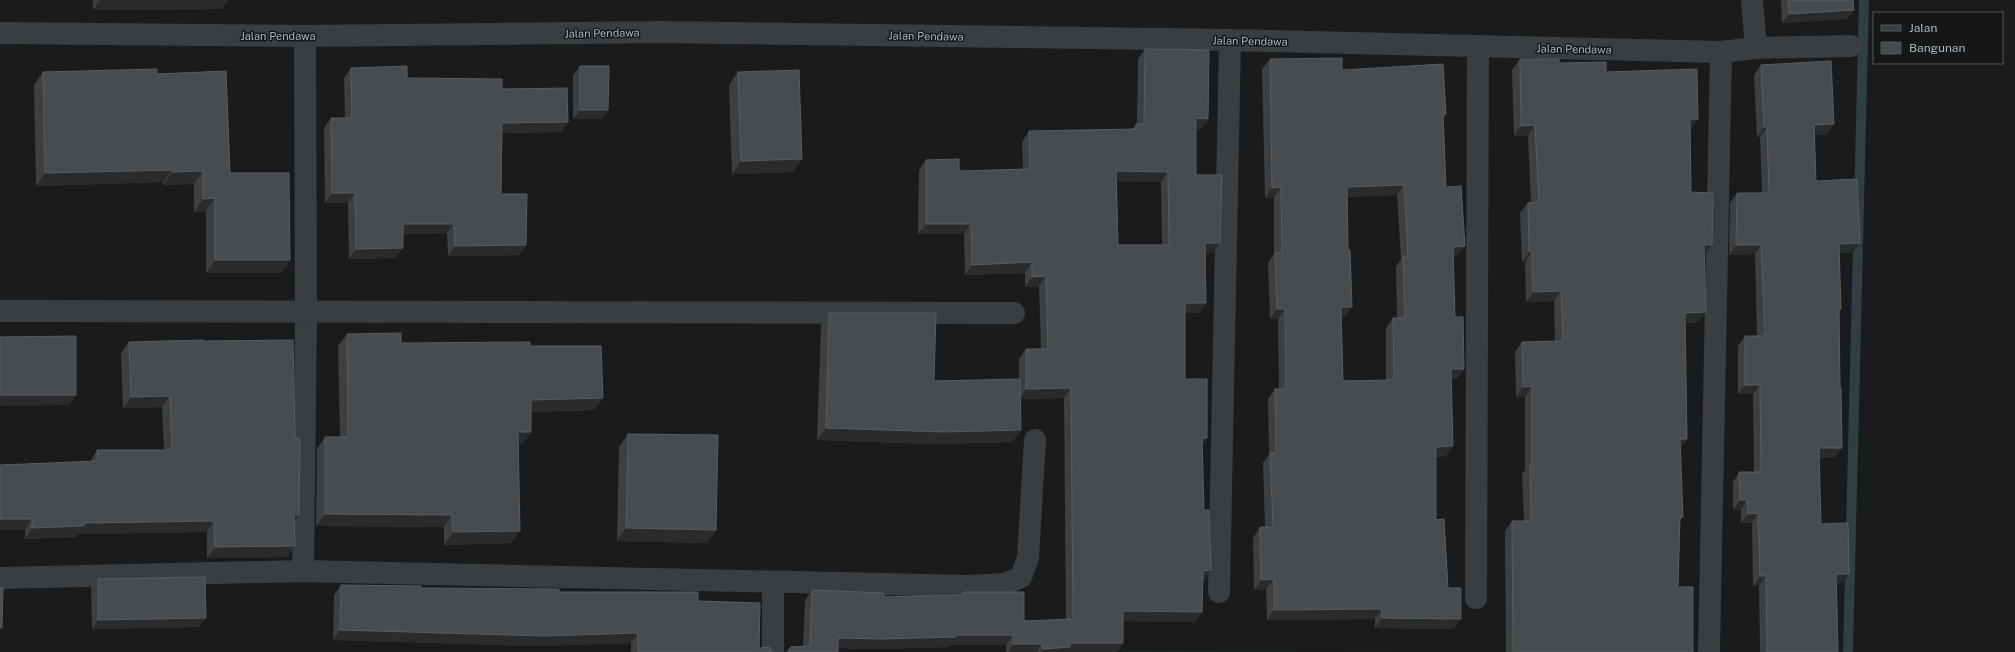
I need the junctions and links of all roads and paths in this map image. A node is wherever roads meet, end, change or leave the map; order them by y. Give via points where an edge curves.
1 (1752, 0) edge
2 (0, 33) edge
3 (305, 36) junction
4 (1230, 40) junction
5 (1851, 46) dead end
6 (1478, 47) junction
7 (1756, 48) junction
8 (1721, 52) junction
9 (0, 311) edge
10 (306, 313) junction
11 (1014, 313) dead end
12 (1035, 440) dead end
13 (303, 571) junction
14 (0, 578) edge
15 (773, 582) junction
16 (1220, 592) dead end
17 (1476, 598) dead end
18 (773, 652) edge
19 (1709, 652) edge

1 - 7 street
2 - 3 street, Jalan Pendawa
3 - 4 street, Jalan Pendawa via 662,32
3 - 10 street
4 - 6 street, Jalan Pendawa
4 - 16 street
5 - 7 street, Jalan Pendawa
6 - 8 street, Jalan Pendawa
6 - 17 street
7 - 8 street, Jalan Pendawa
8 - 19 street
9 - 10 street
10 - 11 street
10 - 13 street
12 - 15 street via 1028,558 1021,577 1005,584 967,586
13 - 14 street
13 - 15 street
15 - 18 street

